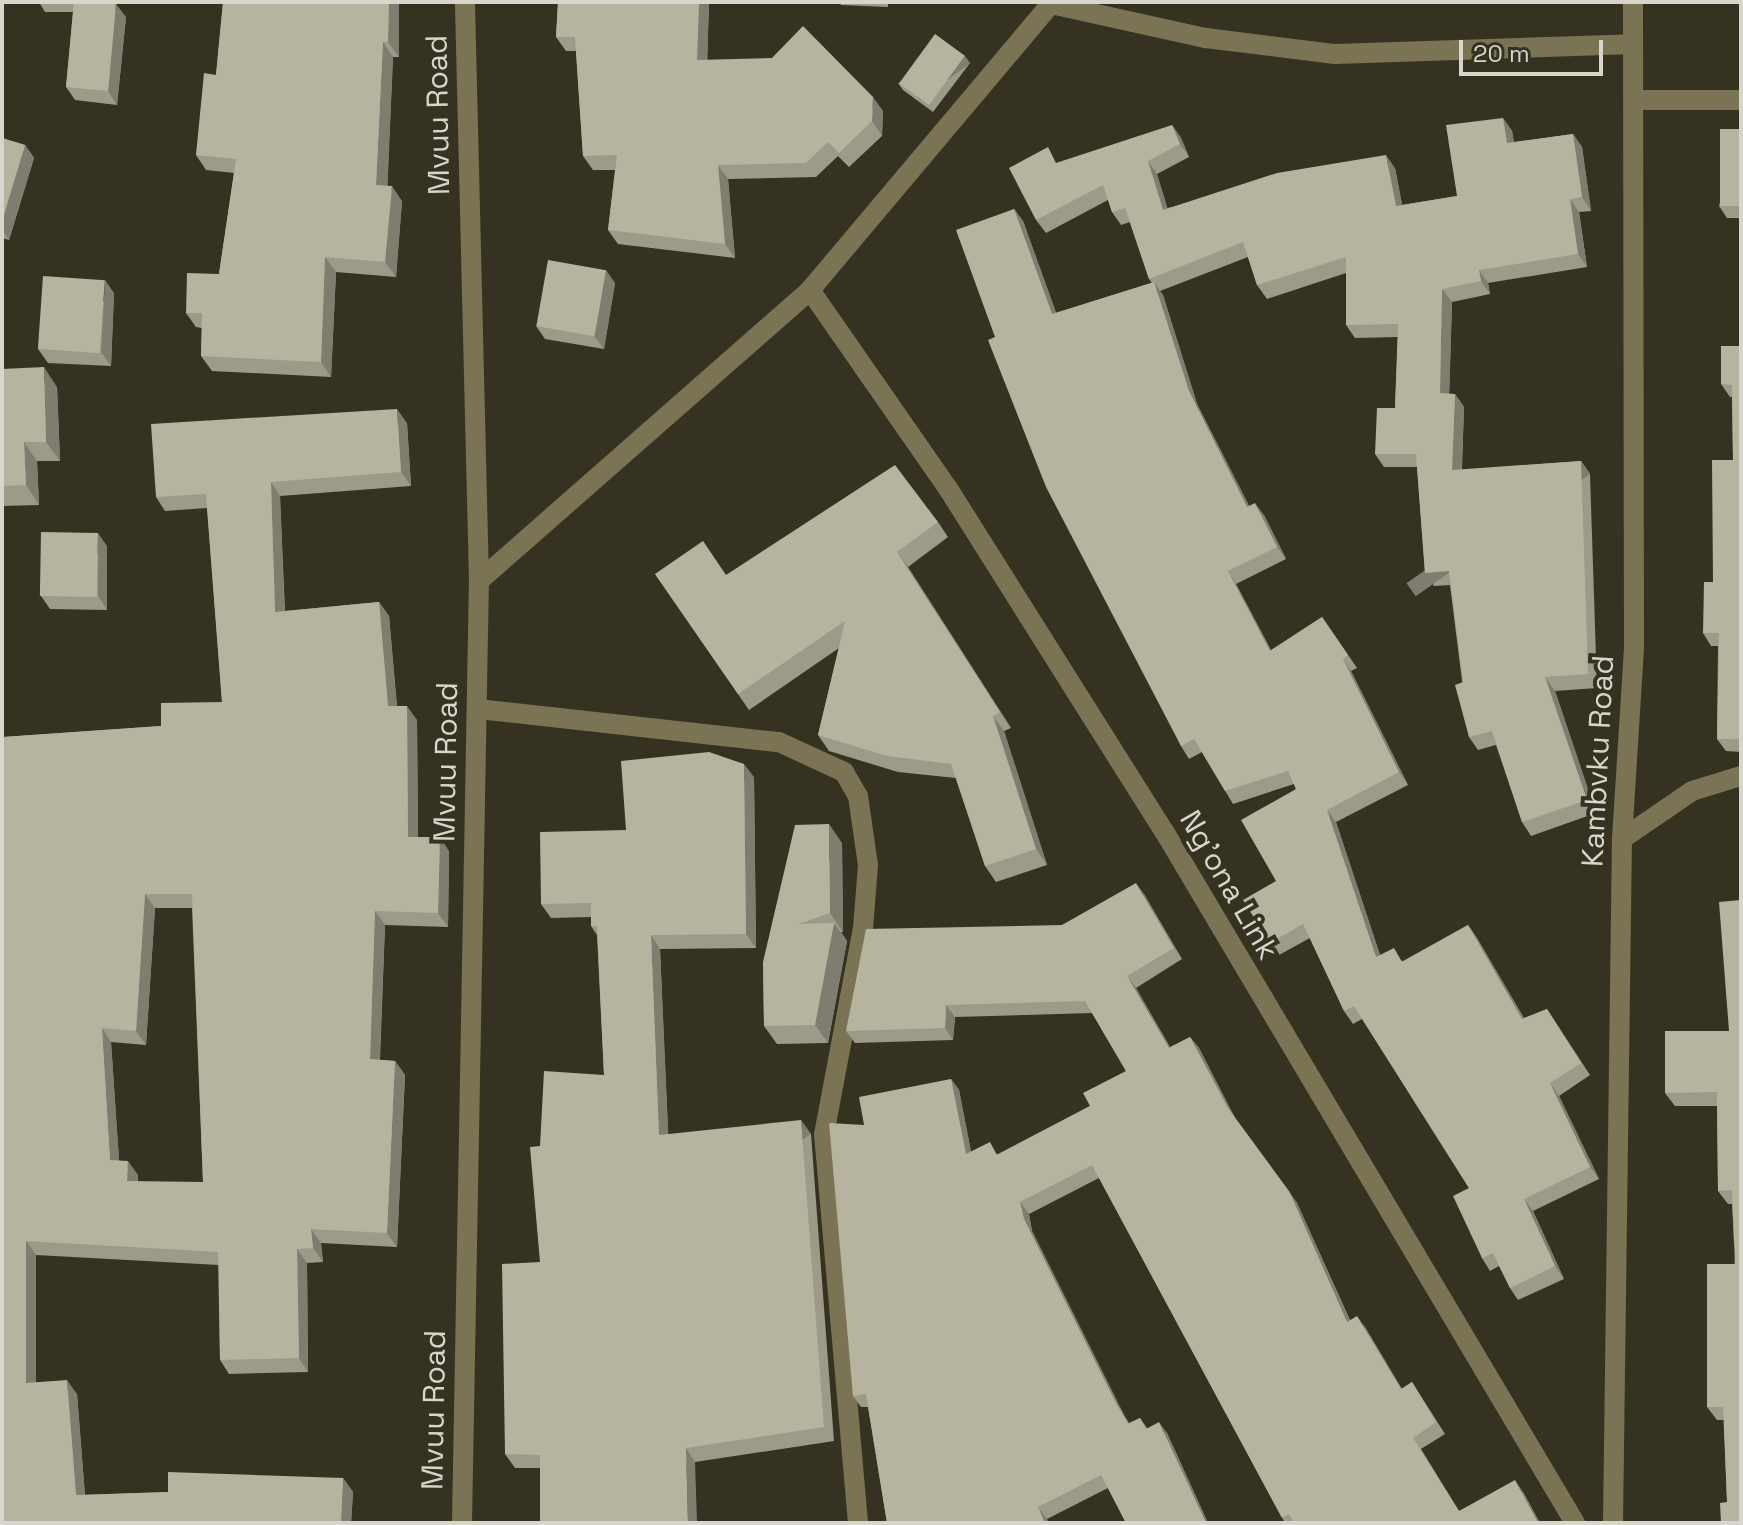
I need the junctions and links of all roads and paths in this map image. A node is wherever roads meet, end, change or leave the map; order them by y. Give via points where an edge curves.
1 (465, 2) edge
2 (1633, 2) edge
3 (1051, 3) edge
4 (1633, 44) junction
5 (1635, 100) junction
6 (1741, 100) edge
7 (810, 290) junction
8 (479, 581) junction
9 (478, 709) junction
10 (1741, 776) edge
11 (1622, 839) junction
12 (462, 1523) edge
13 (858, 1523) edge
14 (1575, 1523) edge
15 (1613, 1523) edge

1 - 8 street, Mvuu Road
2 - 4 street, Kambvku Road
3 - 4 street via 1206,38 1335,54
3 - 7 street
4 - 5 street, Kambvku Road
5 - 6 street
5 - 11 street, Kambvku Road via 1634,648
7 - 8 street
7 - 14 street, Ng'ona Link via 949,490 1164,831
8 - 9 street, Mvuu Road
9 - 12 street, Mvuu Road
9 - 13 street via 779,742 844,772 858,796 868,865 863,928 824,1134
10 - 11 street via 1692,791
11 - 15 street, Kambvku Road

